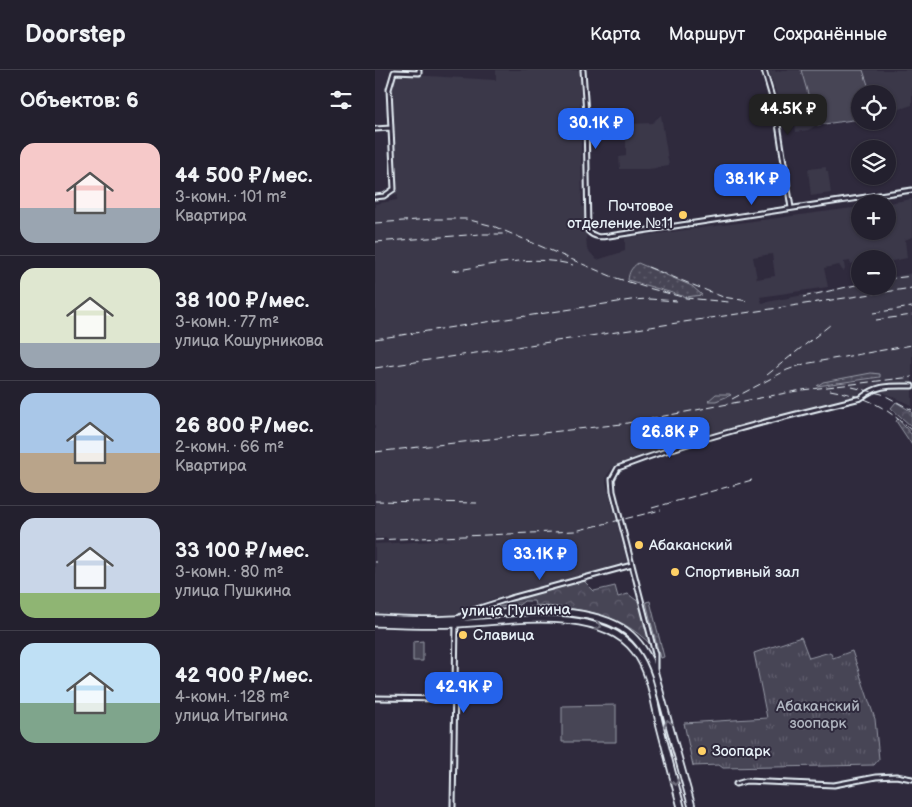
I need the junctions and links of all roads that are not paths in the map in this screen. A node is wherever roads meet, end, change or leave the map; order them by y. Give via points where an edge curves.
1 (583, 70) edge
2 (764, 70) edge
3 (419, 72) edge
4 (375, 128) edge
5 (391, 128) junction
6 (912, 190) edge
7 (375, 197) edge
8 (791, 208) junction
9 (912, 386) edge
10 (632, 565) junction
11 (375, 618) edge
12 (456, 621) junction
13 (375, 623) edge
14 (655, 674) junction
15 (375, 698) edge
16 (455, 703) junction
17 (912, 779) edge
18 (736, 784) dead end
19 (453, 807) edge
20 (681, 807) edge
21 (692, 807) edge

1 - 8 street via 588,231 592,236 604,237
2 - 8 street via 776,109
3 - 5 street via 394,72 389,89
4 - 5 street
5 - 7 street via 394,189 384,196
6 - 8 street
9 - 10 street via 883,386 861,398 742,427 618,468 612,479 613,491
10 - 12 street via 470,611
10 - 14 street via 655,654
11 - 12 main road, улица Пушкина
12 - 13 main road, улица Пушкина
12 - 14 main road, улица Пушкина via 493,613 547,612 605,620 625,630 639,644
12 - 16 street
12 -> 20 main road, улица Пушкина via 569,621 606,628 621,638 635,651 646,673
21 -> 14 main road, улица Пушкина
15 - 16 street via 447,699
16 - 19 street
17 - 18 street via 876,777 834,785 746,781

